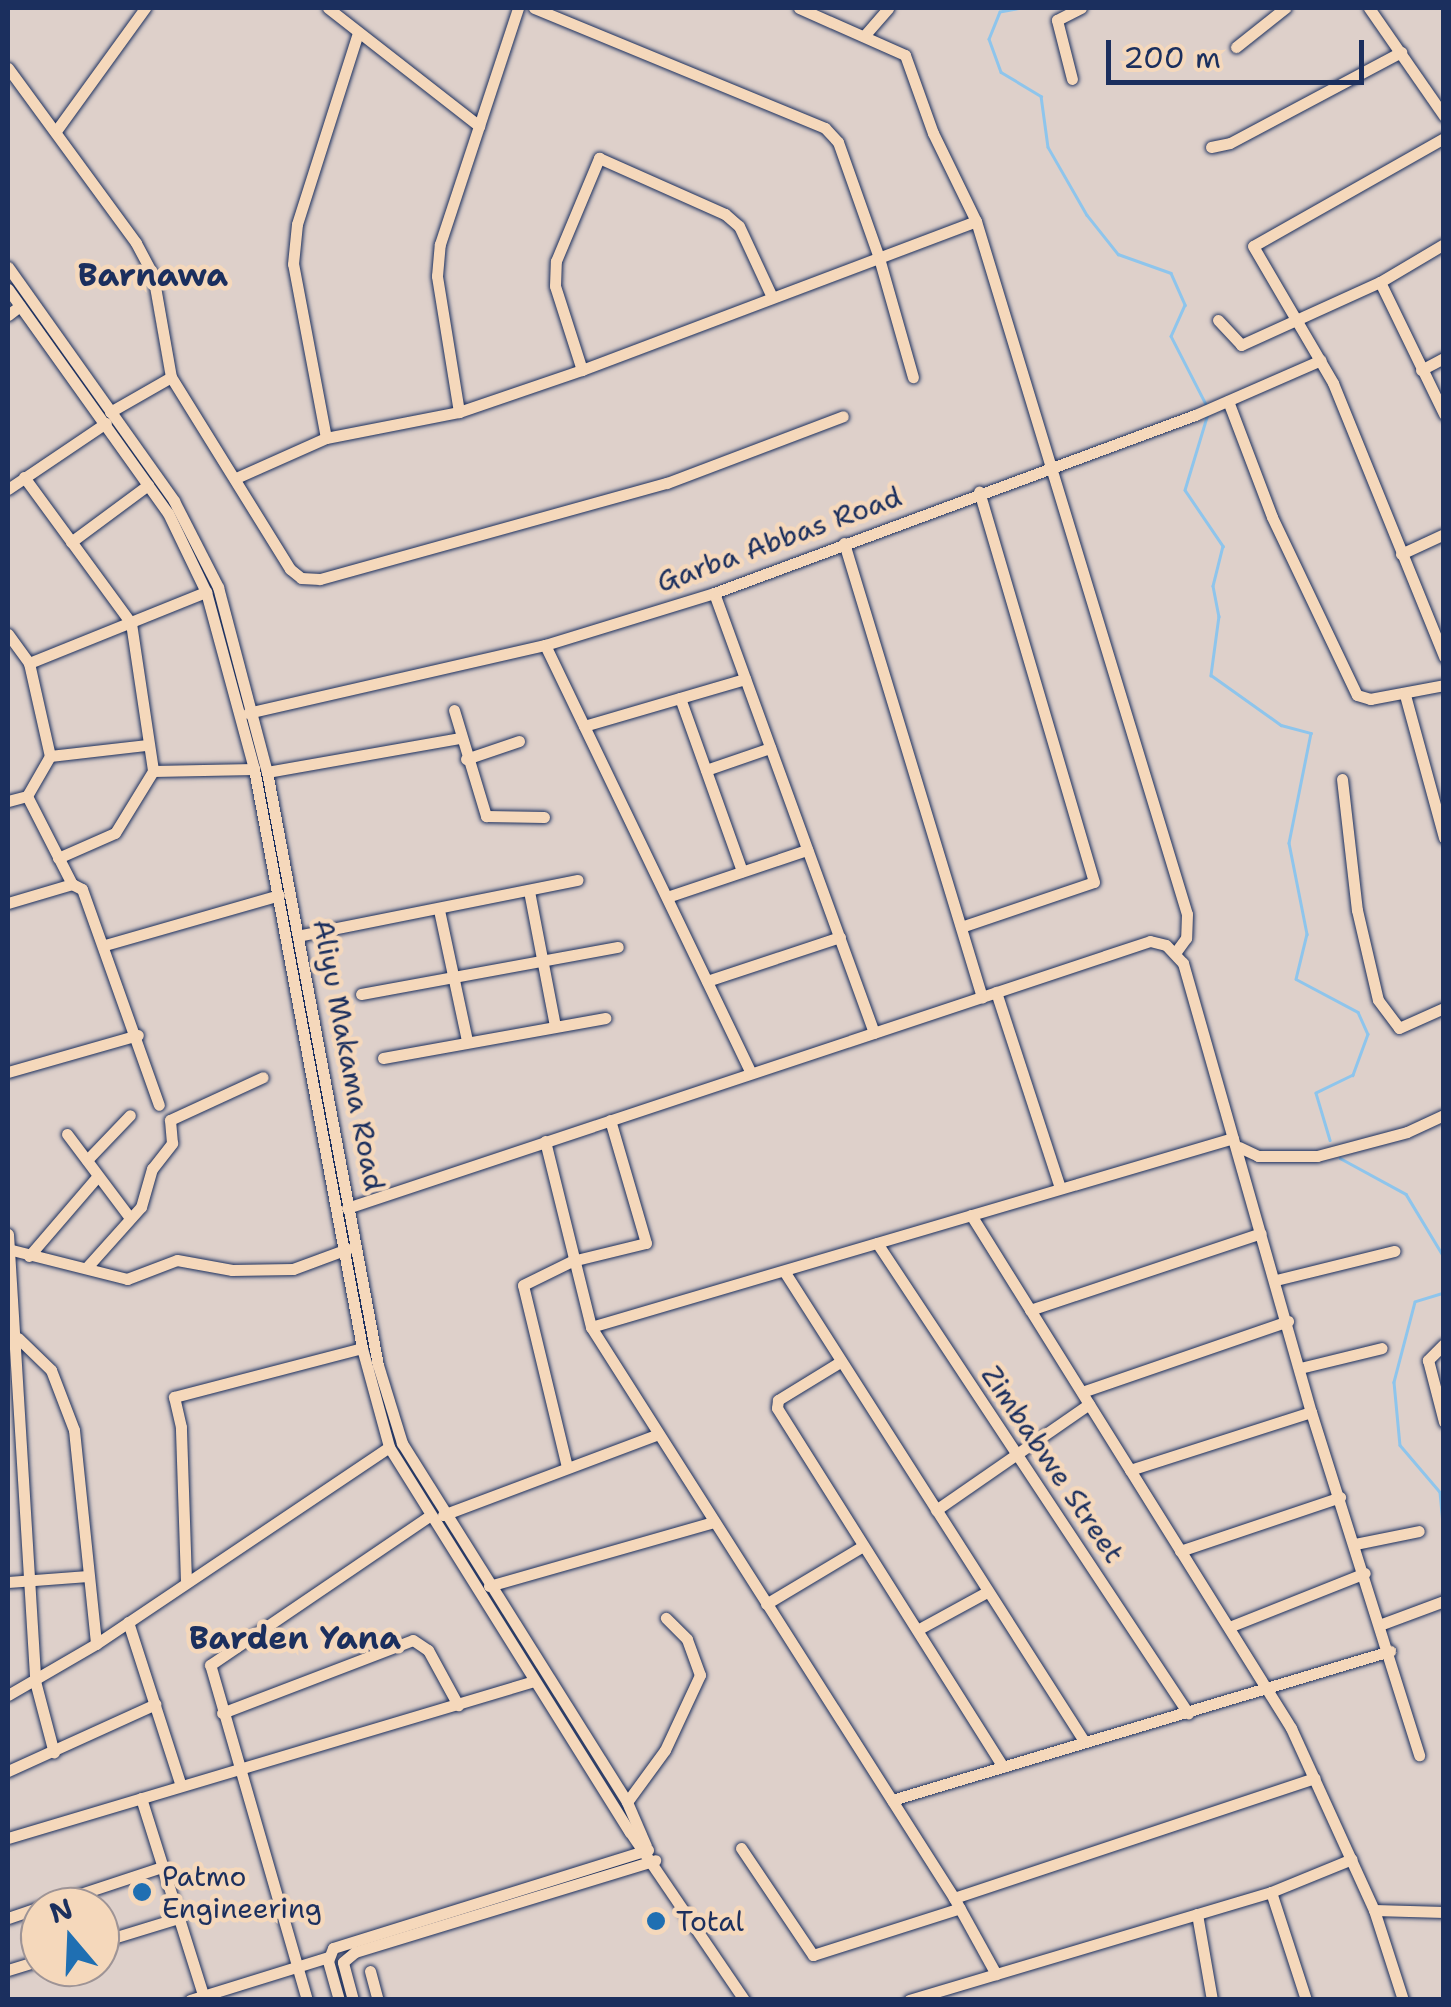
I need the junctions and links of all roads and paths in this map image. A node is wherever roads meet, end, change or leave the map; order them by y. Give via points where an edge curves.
1 (145, 8) edge
2 (328, 8) edge
3 (518, 8) edge
4 (534, 8) edge
5 (799, 8) edge
6 (888, 8) edge
7 (1081, 8) edge
8 (1285, 8) edge
9 (1369, 8) edge
10 (358, 33) junction
11 (864, 36) junction
12 (1236, 46) dead end
13 (1401, 52) junction
14 (8, 68) edge
15 (1072, 78) dead end
16 (1444, 116) edge
17 (478, 126) junction
18 (56, 130) junction
19 (1444, 138) edge
20 (1211, 147) dead end
21 (976, 220) junction
22 (1444, 244) edge
23 (879, 258) junction
24 (8, 267) edge
25 (1380, 282) junction
26 (8, 290) edge
27 (771, 295) junction
28 (20, 306) junction
29 (8, 315) edge
30 (1300, 317) junction
31 (1218, 320) dead end
32 (1444, 358) edge
33 (1321, 360) junction
34 (582, 370) junction
35 (1421, 370) junction
36 (171, 377) junction
37 (913, 377) dead end
38 (1223, 403) junction
39 (459, 412) junction
40 (1444, 414) edge
41 (843, 416) dead end
42 (108, 417) junction
43 (326, 438) junction
44 (1050, 466) junction
45 (24, 477) junction
46 (236, 478) junction
47 (148, 485) junction
48 (8, 489) edge
49 (979, 492) junction
50 (1444, 534) edge
51 (72, 542) junction
52 (844, 543) junction
53 (1401, 554) junction
54 (206, 592) junction
55 (714, 593) junction
56 (131, 623) junction
57 (8, 634) edge
58 (1440, 640) edge
59 (546, 645) junction
60 (1444, 657) edge
61 (29, 664) junction
62 (745, 679) junction
63 (1444, 685) edge
64 (1405, 695) junction
65 (680, 698) junction
66 (454, 710) dead end
67 (253, 712) junction
68 (239, 714) junction
69 (584, 726) junction
70 (459, 738) junction
71 (520, 741) dead end
72 (147, 745) junction
73 (770, 748) junction
74 (50, 756) junction
75 (466, 759) junction
76 (254, 768) junction
77 (706, 770) junction
78 (153, 771) junction
79 (267, 772) junction
80 (1342, 779) dead end
81 (28, 796) junction
82 (8, 801) edge
83 (544, 817) dead end
84 (1444, 838) edge
85 (807, 850) junction
86 (58, 858) junction
87 (742, 871) junction
88 (578, 880) dead end
89 (72, 884) junction
90 (529, 891) junction
91 (280, 894) junction
92 (667, 897) junction
93 (8, 903) edge
94 (439, 910) junction
95 (961, 927) junction
96 (302, 935) junction
97 (840, 937) junction
98 (105, 946) junction
99 (618, 946) dead end
100 (1176, 952) junction
101 (542, 957) junction
102 (453, 975) junction
103 (707, 981) junction
104 (996, 992) junction
105 (362, 994) dead end
106 (982, 996) junction
107 (1444, 1008) edge
108 (605, 1018) dead end
109 (555, 1026) junction
110 (874, 1033) junction
111 (138, 1035) junction
112 (467, 1040) junction
113 (383, 1058) dead end
114 (8, 1072) edge
115 (751, 1074) junction
116 (262, 1077) dead end
117 (158, 1105) dead end
118 (1444, 1114) edge
119 (130, 1115) dead end
120 (610, 1120) junction
121 (67, 1134) dead end
122 (545, 1142) junction
123 (1236, 1142) junction
124 (86, 1160) junction
125 (97, 1176) junction
126 (1060, 1188) junction
127 (346, 1208) junction
128 (970, 1215) junction
129 (130, 1218) junction
130 (1261, 1233) junction
131 (8, 1234) edge
132 (877, 1243) junction
133 (348, 1249) junction
134 (9, 1250) edge
135 (1394, 1251) dead end
136 (29, 1256) junction
137 (572, 1261) junction
138 (88, 1266) junction
139 (784, 1272) junction
140 (1276, 1280) junction
141 (1030, 1310) junction
142 (1288, 1321) junction
143 (591, 1327) junction
144 (18, 1338) junction
145 (1444, 1344) edge
146 (362, 1348) junction
147 (1382, 1348) dead end
148 (840, 1362) junction
149 (1300, 1368) junction
150 (1085, 1398) junction
151 (1311, 1412) junction
152 (1444, 1422) edge
153 (658, 1434) junction
154 (389, 1448) junction
155 (1017, 1454) junction
156 (567, 1467) junction
157 (1130, 1470) junction
158 (1340, 1497) junction
159 (936, 1510) junction
160 (443, 1515) junction
161 (428, 1516) junction
162 (714, 1522) junction
163 (1419, 1531) dead end
164 (1356, 1544) junction
165 (863, 1546) junction
166 (1180, 1551) junction
167 (1365, 1573) junction
168 (88, 1576) junction
169 (28, 1580) junction
170 (8, 1582) edge
171 (186, 1582) junction
172 (490, 1586) junction
173 (987, 1592) junction
174 (1444, 1600) edge
175 (766, 1604) junction
176 (666, 1618) dead end
177 (128, 1622) junction
178 (1382, 1624) junction
179 (1229, 1627) junction
180 (919, 1630) junction
181 (96, 1644) junction
182 (1390, 1651) junction
183 (534, 1680) junction
184 (35, 1682) junction
185 (1268, 1688) junction
186 (8, 1695) edge
187 (156, 1704) junction
188 (458, 1704) junction
189 (222, 1712) junction
190 (1188, 1713) junction
191 (1084, 1741) junction
192 (54, 1753) junction
193 (1420, 1755) dead end
194 (1003, 1766) junction
195 (8, 1771) edge
196 (239, 1771) junction
197 (1315, 1778) junction
198 (181, 1786) junction
199 (142, 1798) junction
200 (892, 1800) junction
201 (627, 1802) junction
202 (8, 1838) edge
203 (741, 1848) dead end
204 (651, 1855) junction
205 (1352, 1859) junction
206 (162, 1867) junction
207 (101, 1887) edge
208 (1271, 1892) junction
209 (957, 1903) junction
210 (1374, 1910) junction
211 (1444, 1912) edge
212 (1197, 1914) junction
213 (178, 1918) junction
214 (432, 1922) junction
215 (120, 1936) edge
216 (328, 1956) junction
217 (297, 1966) junction
218 (370, 1971) dead end
219 (996, 1974) junction
220 (223, 1994) edge
221 (197, 1997) edge
222 (307, 2000) edge
223 (339, 2000) edge
224 (353, 2000) edge
225 (378, 2000) edge
226 (744, 2000) edge
227 (909, 2000) edge
228 (1212, 2000) edge
229 (1306, 2000) edge
230 (1403, 2000) edge

1 - 18 street
2 - 10 street
3 - 17 street
4 - 23 street via 825,128 838,142
5 - 11 street
6 - 11 street
7 - 15 street via 1057,20
8 - 12 street
9 - 13 street
10 - 17 street
10 - 43 street via 296,224 293,264
11 - 21 street via 905,54 914,66 933,133
13 - 16 street
13 - 20 street
14 - 18 street
17 - 39 street via 436,276
18 - 36 street via 153,276
19 - 30 street via 1253,246
21 - 23 street
21 - 44 street
22 - 25 street
23 - 27 street
23 - 37 street
24 - 42 street, Aliyu Makama Road
25 - 30 street
25 - 35 street
26 - 28 street, Aliyu Makama Road
27 - 34 street
27 - 34 street via 740,226 600,158 556,261 555,286
28 - 29 street
28 - 42 street, Aliyu Makama Road
30 - 31 street via 1240,346
30 - 33 street
32 - 35 street
33 - 38 street, Garba Abbas Road
33 - 53 street
34 - 39 street
35 - 40 street
36 - 42 street
36 - 46 street
38 - 44 street, Garba Abbas Road
38 - 64 street via 1350,684 1370,699
39 - 43 street
41 - 46 street via 667,483 320,579 290,569
42 - 45 street
42 - 47 street, Aliyu Makama Road
42 - 67 street, Aliyu Makama Road via 200,546
43 - 46 street
44 - 49 street, Garba Abbas Road
44 - 100 street via 1187,914 1189,928
45 - 48 street
45 - 51 street
47 - 51 street
47 - 54 street, Aliyu Makama Road via 191,553
49 - 52 street, Garba Abbas Road
49 - 95 street via 1094,882
50 - 53 street
51 - 56 street
52 - 55 street, Garba Abbas Road
52 - 95 street
53 - 58 street
54 - 56 street
54 - 68 street, Aliyu Makama Road
55 - 59 street, Garba Abbas Road
55 - 62 street
56 - 61 street
56 - 72 street
57 - 61 street
58 - 60 street
59 - 67 street, Garba Abbas Road
59 - 69 street
61 - 74 street
62 - 65 street
62 - 73 street
63 - 64 street
64 - 84 street
65 - 69 street
65 - 77 street
66 - 70 street
67 - 68 street, Garba Abbas Road
67 - 79 street, Aliyu Makama Road
68 - 76 street, Aliyu Makama Road
69 - 92 street
70 - 75 street
70 - 79 street
71 - 75 street
72 - 74 street
72 - 78 street
73 - 77 street
73 - 85 street
74 - 81 street
75 - 83 street via 490,820
76 - 78 street
76 - 91 street, Aliyu Makama Road
77 - 87 street
78 - 86 street via 116,834
79 - 96 street, Aliyu Makama Road
80 - 107 street via 1357,910 1378,1000 1399,1028
81 - 82 street
81 - 86 street
85 - 87 street
85 - 97 street
86 - 89 street
87 - 92 street
88 - 90 street
89 - 93 street
89 - 98 street via 88,898
90 - 94 street
90 - 101 street
91 - 98 street
91 - 127 street, Aliyu Makama Road
92 - 103 street
94 - 96 street
94 - 102 street
95 - 106 street
96 - 127 street, Aliyu Makama Road
97 - 103 street
97 - 110 street
98 - 111 street
99 - 101 street
100 - 104 street via 1150,941
100 - 123 street
101 - 102 street
101 - 109 street
102 - 105 street
102 - 112 street
103 - 115 street
104 - 106 street
104 - 126 street
106 - 110 street
108 - 109 street
109 - 112 street
110 - 115 street
111 - 114 street
111 - 117 street
112 - 113 street
115 - 120 street
116 - 129 street via 170,1120 172,1143
118 - 123 street via 1408,1132 1317,1156 1258,1156
119 - 124 street
120 - 122 street
120 - 137 street via 646,1243
121 - 124 street
122 - 127 street
122 - 137 street
123 - 126 street
123 - 130 street
124 - 125 street
125 - 129 street
125 - 136 street
126 - 128 street
127 - 133 street, Aliyu Makama Road
127 - 160 street, Aliyu Makama Road via 390,1410
128 - 132 street
128 - 141 street
129 - 138 street
130 - 140 street
130 - 141 street
131 - 134 street
132 - 139 street
132 - 155 street, Zimbabwe Street
133 - 138 street via 294,1269 232,1270 177,1260 127,1279
133 - 146 street, Aliyu Makama Road
134 - 136 street
134 - 144 street
135 - 140 street
136 - 138 street
137 - 143 street
137 - 156 street via 523,1285
139 - 143 street
139 - 148 street
140 - 142 street
141 - 150 street
142 - 149 street
142 - 150 street
143 - 153 street
144 - 168 street via 51,1370 74,1430
144 - 169 street
145 - 152 street via 1428,1360
146 - 154 street, Aliyu Makama Road
146 - 171 street via 174,1398 182,1427
147 - 149 street
148 - 159 street
148 - 165 street via 776,1404
149 - 151 street
150 - 155 street
150 - 157 street
151 - 157 street
151 - 158 street
153 - 156 street
153 - 162 street
154 - 161 street, Aliyu Makama Road
154 - 171 street
155 - 159 street
155 - 190 street, Zimbabwe Street
156 - 160 street
157 - 166 street
158 - 164 street
158 - 166 street
159 - 173 street
160 - 172 street, Aliyu Makama Road
161 - 183 street, Aliyu Makama Road
161 - 189 street via 216,1657 210,1674
162 - 172 street
162 - 175 street
163 - 164 street
164 - 167 street
165 - 175 street
165 - 180 street
166 - 179 street
167 - 178 street
167 - 179 street
168 - 169 street
168 - 181 street
169 - 170 street
169 - 184 street
171 - 177 street
172 - 201 street, Aliyu Makama Road
173 - 180 street
173 - 191 street
174 - 178 street
175 - 200 street
176 - 201 street via 687,1640 700,1675 665,1750
177 - 181 street
177 - 187 street
178 - 182 street
179 - 185 street
180 - 194 street
181 - 184 street
182 - 185 street
182 - 193 street
183 - 188 street
183 - 204 street, Aliyu Makama Road
184 - 186 street
184 - 192 street
185 - 190 street
185 - 197 street
187 - 192 street
187 - 198 street
188 - 189 street via 428,1650 413,1640
188 - 196 street
189 - 196 street
190 - 191 street
191 - 194 street
192 - 195 street
194 - 200 street
196 - 198 street
196 - 217 street
197 - 205 street
197 - 209 street
198 - 199 street
199 - 202 street
199 - 206 street
200 - 209 street
201 - 204 street, Aliyu Makama Road
203 - 209 street via 813,1954
204 - 214 street
204 - 226 street
205 - 208 street
205 - 210 street
206 - 207 street
206 - 213 street
208 - 212 street
208 - 229 street
209 - 219 street
210 - 211 street
210 - 230 street
212 - 219 street
212 - 228 street
213 - 215 street
213 - 221 street
214 - 216 street via 333,1948
214 - 224 street via 348,1957 344,1969
216 - 217 street
216 - 223 street
217 - 220 street
217 - 222 street
218 - 225 street
219 - 227 street
220 - 221 street

